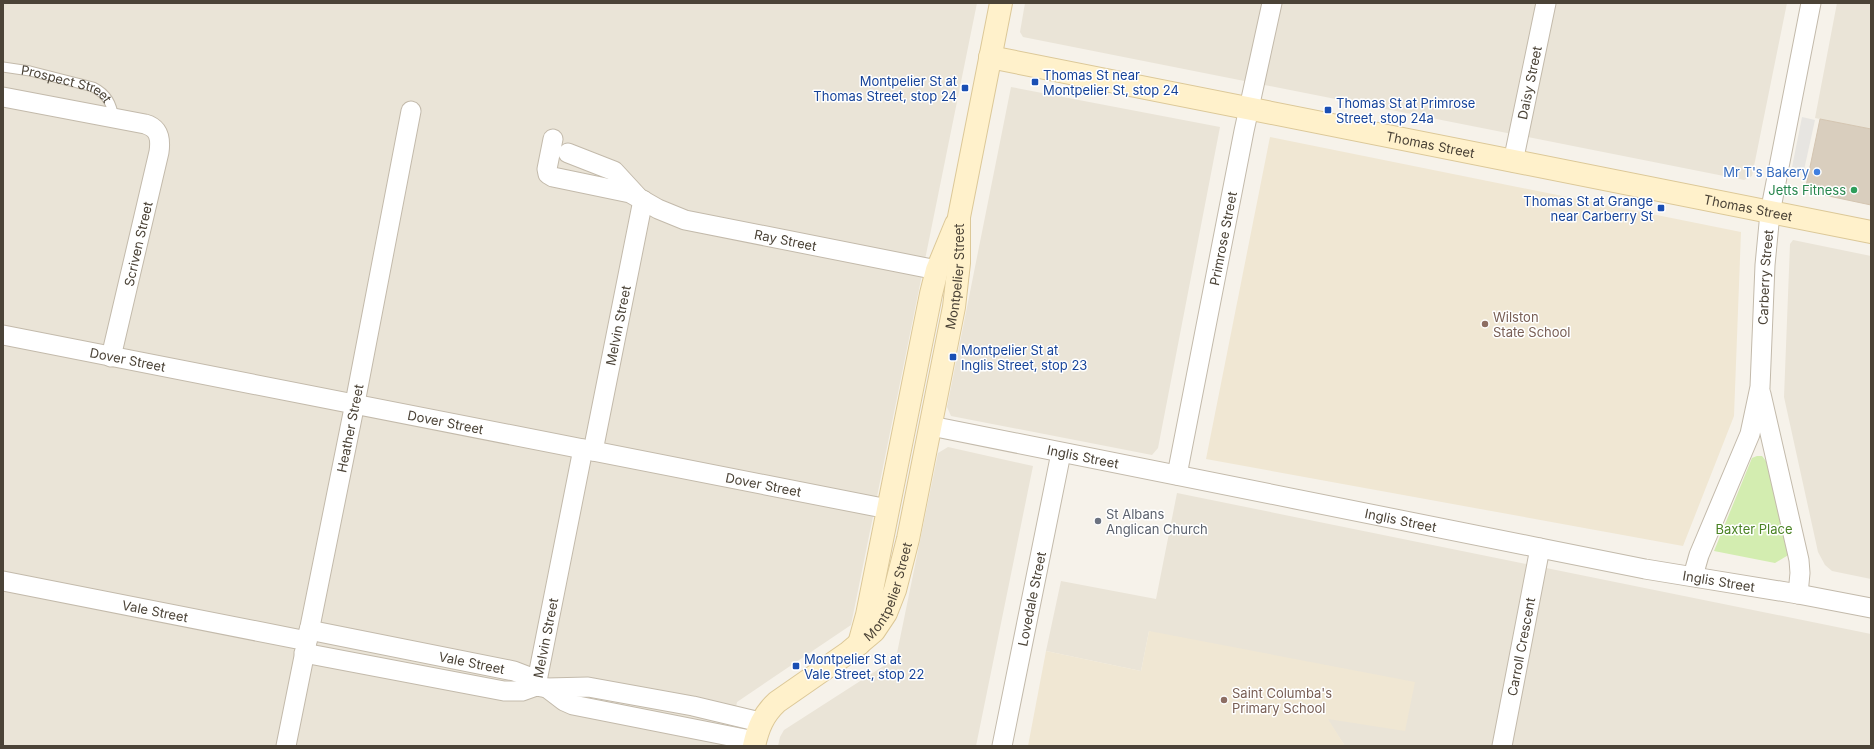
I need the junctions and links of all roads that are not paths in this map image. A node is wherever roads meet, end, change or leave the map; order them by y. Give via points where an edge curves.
1 (1001, 3) edge
2 (1272, 3) edge
3 (1546, 3) edge
4 (1811, 3) edge
5 (990, 57) junction
6 (3, 67) edge
7 (3, 97) edge
8 (1250, 109) junction
9 (411, 110) dead end
10 (114, 119) junction
11 (157, 131) joint
12 (552, 139) dead end
13 (568, 153) dead end
14 (1513, 162) junction
15 (641, 198) junction
16 (1770, 213) junction
17 (959, 217) junction
18 (1871, 232) edge
19 (937, 270) junction
20 (3, 335) edge
21 (111, 357) junction
22 (1760, 387) junction
23 (355, 403) junction
24 (931, 426) junction
25 (1744, 447) junction
26 (588, 450) junction
27 (1774, 451) junction
28 (1061, 453) junction
29 (1177, 475) junction
30 (888, 509) junction
31 (1540, 548) junction
32 (1693, 576) junction
33 (3, 581) edge
34 (1798, 594) junction
35 (1871, 608) edge
36 (307, 641) junction
37 (859, 644) junction
38 (542, 687) junction
39 (756, 736) edge
40 (1004, 745) edge
41 (286, 746) edge
42 (1502, 746) edge

1 - 5 street, Montpelier Street
2 - 8 street, Primrose Street
3 - 14 street, Daisy Street
4 - 16 street, Carberry Street
5 - 8 street, Thomas Street
5 - 17 street, Montpelier Street
6 - 10 lane, Prospect Street via 36,72 94,87 110,102
7 - 10 street, Prospect Street
8 - 14 street, Thomas Street
8 - 29 street, Primrose Street
9 - 23 street, Heather Street
10 - 11 street, Prospect Street via 147,124
11 - 21 street, Scriven Street via 160,141 159,152
12 - 15 street, Ray Street via 547,169 551,176 621,190
13 - 15 street, Ray Street via 614,171
14 - 16 street, Thomas Street
15 - 19 street, Ray Street via 667,214 685,220
15 - 26 street, Melvin Street
16 - 18 street, Thomas Street
16 - 22 street, Carberry Street via 1764,265
17 - 19 street, Montpelier Street
17 - 24 street, Montpelier Street via 959,263 955,299
19 - 30 street, Montpelier Street
20 - 21 street, Dover Street
21 - 23 street, Dover Street
22 - 25 street, Carberry Street via 1750,434
22 - 27 street, Carberry Street
23 - 26 street, Dover Street
23 - 36 street, Heather Street
24 - 28 street, Inglis Street
24 - 37 street, Montpelier Street via 908,539 892,600 880,624
25 - 27 street via 1760,447
25 - 32 street, Carberry Street
26 - 30 street, Dover Street
26 - 38 street, Melvin Street
27 - 34 street, Carberry Street via 1800,567
28 - 29 street, Inglis Street
28 - 40 street, Lovedale Street
29 - 31 street, Inglis Street
30 - 37 street, Montpelier Street
31 - 32 street, Inglis Street
31 - 42 street, Carroll Crescent
32 - 34 street, Inglis Street
33 - 36 street, Vale Street
34 - 35 street, Inglis Street
36 - 38 street, Vale Street via 519,672
36 - 41 street, Heather Street
37 - 39 street via 777,702
38 - 39 street, Vale Street via 573,705

